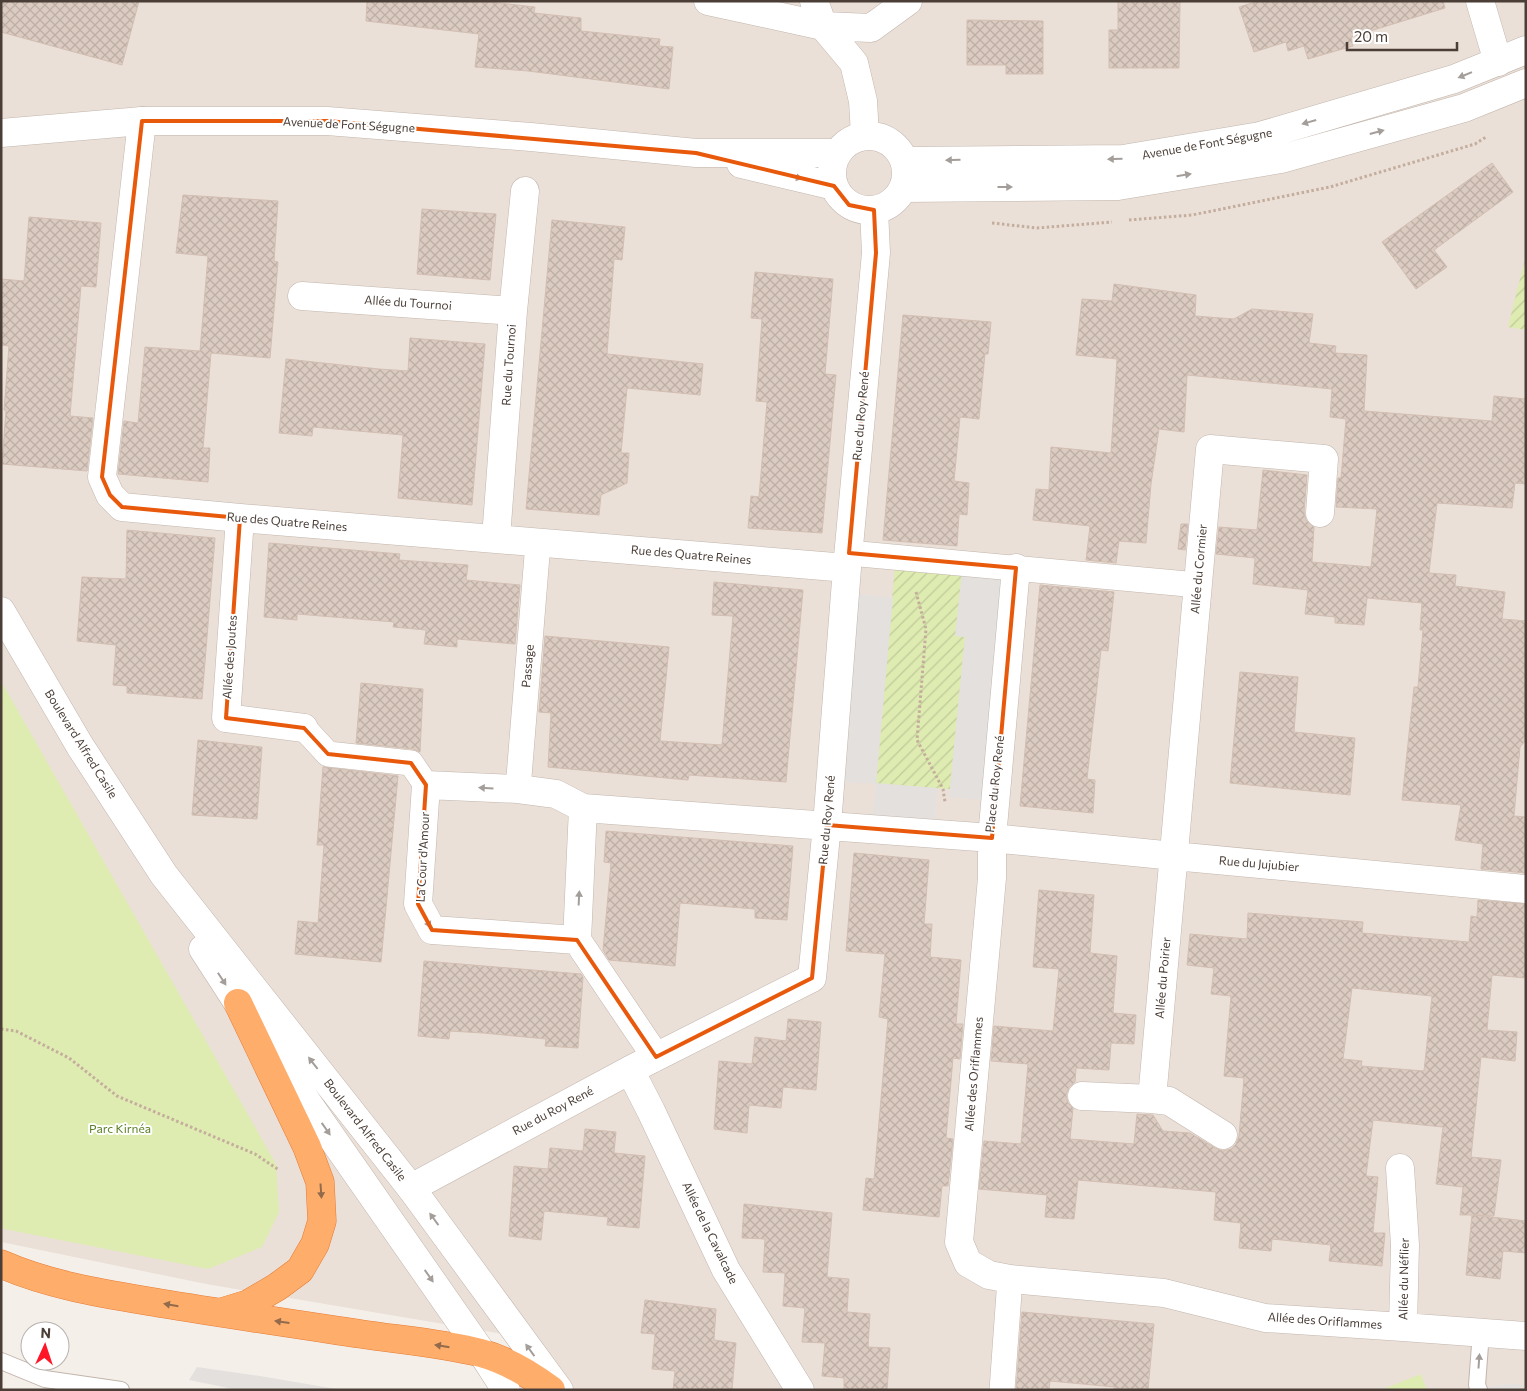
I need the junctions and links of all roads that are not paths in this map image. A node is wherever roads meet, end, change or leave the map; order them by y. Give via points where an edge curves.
1 (708, 1) edge
2 (908, 1) edge
3 (1480, 1) edge
4 (819, 14) edge
5 (1526, 50) edge
6 (1498, 62) junction
7 (1526, 83) edge
8 (142, 121) junction
9 (1, 133) edge
10 (865, 135) junction
11 (696, 153) junction
12 (837, 153) junction
13 (905, 161) junction
14 (834, 186) junction
15 (904, 188) junction
16 (525, 191) dead end
17 (874, 210) junction
18 (302, 296) dead end
19 (513, 310) junction
20 (1320, 513) dead end
21 (240, 518) junction
22 (496, 538) junction
23 (538, 543) junction
24 (848, 560) junction
25 (1016, 568) junction
26 (1198, 584) junction
27 (1, 610) edge
28 (304, 728) joint
29 (426, 785) junction
30 (518, 789) junction
31 (583, 808) junction
32 (827, 825) junction
33 (992, 838) junction
34 (1174, 856) junction
35 (164, 875) junction
36 (1526, 889) edge
37 (576, 940) junction
38 (238, 1003) junction
39 (656, 1058) junction
40 (630, 1070) junction
41 (1082, 1096) dead end
42 (1152, 1099) junction
43 (1223, 1135) dead end
44 (1400, 1168) dead end
45 (411, 1188) junction
46 (1, 1264) edge
47 (1010, 1279) junction
48 (219, 1313) junction
49 (1403, 1327) junction
50 (1481, 1332) junction
51 (1526, 1336) edge
52 (482, 1354) junction
53 (1, 1361) edge
54 (121, 1390) edge
55 (506, 1390) edge
56 (551, 1390) edge
57 (559, 1390) edge
58 (800, 1390) edge
59 (1002, 1390) edge
60 (1479, 1390) edge

1 - 4 street
2 - 4 street via 871,28
3 - 6 street
4 - 10 street via 854,63 863,101
5 - 6 street, Avenue de Font Ségugne
6 -> 13 street, Avenue de Font Ségugne via 1454,79 1250,138 1124,159
15 -> 7 street via 1118,186 1272,160 1464,108
8 - 9 street, Avenue de Font Ségugne
8 - 11 street, Avenue de Font Ségugne via 327,121
8 - 21 street, Rue des Quatre Reines via 102,477 110,495 122,507
10 - 12 street via 854,138
10 - 13 street via 889,141
11 - 12 street, Avenue de Font Ségugne
11 -> 14 street, Avenue de Font Ségugne
12 - 14 street via 832,164
13 - 15 street
14 - 17 street via 849,205 861,210
15 - 17 street via 897,198
16 - 19 street, Rue du Tournoi
17 - 24 street, Rue du Roy René via 876,253
18 - 19 street, Allée du Tournoi
19 - 22 street, Rue du Tournoi
20 - 26 street, Allée du Cormier via 1324,460 1210,449
21 - 22 street, Rue des Quatre Reines
21 - 28 street, Allée des Joutes via 226,718
22 - 23 street, Rue des Quatre Reines
23 - 24 street, Rue des Quatre Reines
23 - 30 street, Passage
24 - 25 street via 907,558
24 - 32 street, Rue du Roy René
25 - 26 street
25 - 33 street, Place du Roy René
26 - 34 street, Allée du Cormier
27 - 35 street, Boulevard Alfred Casile via 80,746
28 - 29 street via 328,754 412,763
30 -> 29 street
29 -> 37 street, La Cour d'Amour via 418,904 432,930
30 - 31 street via 556,794
31 - 32 street
37 -> 31 street
32 - 33 street, Place du Roy René
32 - 39 street, Rue du Roy René via 812,978
33 - 34 street, Rue du Jujubier
33 - 47 street, Allée des Oriflammes via 992,878 959,1242 968,1263 989,1276
34 - 36 street, Rue du Jujubier
34 - 42 street, Allée du Poirier
35 -> 38 street, Boulevard Alfred Casile via 197,939
45 -> 35 street, Boulevard Alfred Casile
37 - 39 street
38 -> 48 highway via 315,1166 320,1182 322,1221 316,1244 300,1270 248,1304
38 -> 52 street, Boulevard Alfred Casile
39 - 40 street, Rue du Roy René
40 - 45 street, Rue du Roy René
40 - 58 street, Allée de la Cavalcade via 726,1270
41 - 42 street
42 - 43 street via 1169,1101
44 - 49 street, Allée du Néflier via 1405,1245
57 -> 45 street, Boulevard Alfred Casile
48 -> 46 highway via 91,1292
47 - 49 street, Allée des Oriflammes via 1164,1293 1265,1318
47 - 59 street
52 -> 48 highway
49 - 50 street, Allée du Néflier
50 - 51 street, Allée du Néflier
60 -> 50 lane
52 - 55 street, Boulevard Alfred Casile
52 - 56 highway via 509,1364
53 - 54 lane via 45,1379

